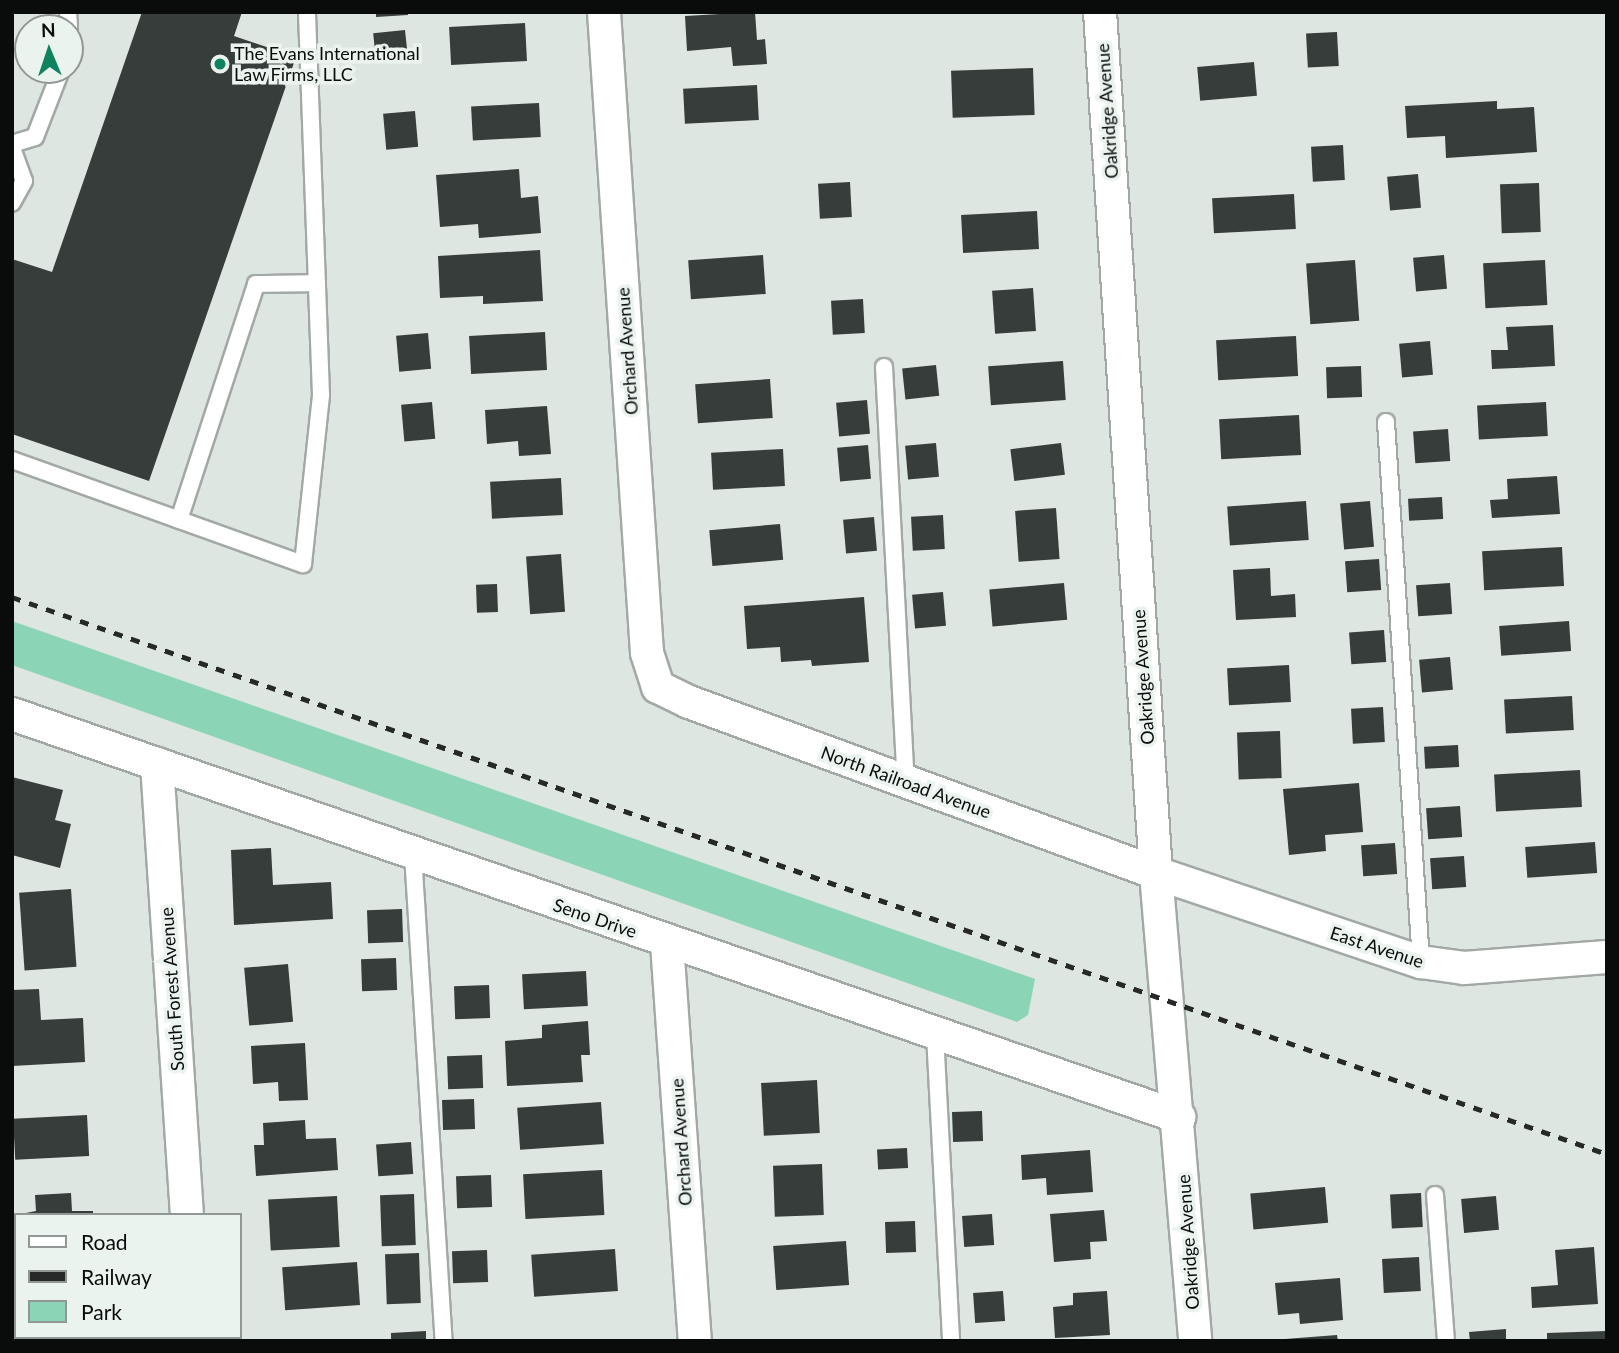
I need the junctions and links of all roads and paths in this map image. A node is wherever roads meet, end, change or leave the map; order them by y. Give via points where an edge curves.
1 (307, 12) edge
2 (604, 12) edge
3 (1100, 12) edge
4 (56, 84) edge
5 (12, 146) edge
6 (12, 202) edge
7 (317, 283) junction
8 (884, 367) dead end
9 (1386, 422) dead end
10 (12, 460) edge
11 (179, 520) junction
12 (658, 687) joint
13 (12, 714) edge
14 (157, 764) junction
15 (906, 782) junction
16 (413, 854) junction
17 (1156, 873) junction
18 (667, 943) junction
19 (1607, 957) edge
20 (1421, 962) junction
21 (934, 1034) junction
22 (1179, 1117) junction
23 (1435, 1195) dead end
24 (187, 1213) edge
25 (444, 1341) edge
26 (695, 1341) edge
27 (951, 1341) edge
28 (1195, 1341) edge
29 (1446, 1341) edge

1 - 7 lane
2 - 12 street, Orchard Avenue via 647,653
3 - 17 street, Oakridge Avenue
4 - 5 lane via 35,137
5 - 6 lane via 24,181
7 - 11 lane via 256,284
7 - 11 lane via 321,395 303,565
8 - 15 lane
9 - 20 lane
10 - 11 lane
12 - 15 street, North Railroad Avenue
13 - 14 street, Seno Drive
14 - 16 street, Seno Drive
14 - 24 street, South Forest Avenue
15 - 17 street, North Railroad Avenue
16 - 18 street, Seno Drive
16 - 25 lane
17 - 20 street, East Avenue
17 - 22 street, Oakridge Avenue
18 - 21 street, Seno Drive
18 - 26 street, Orchard Avenue
19 - 20 street, East Avenue via 1464,968
21 - 22 street, Seno Drive
21 - 27 lane
22 - 28 street, Oakridge Avenue
23 - 29 lane

